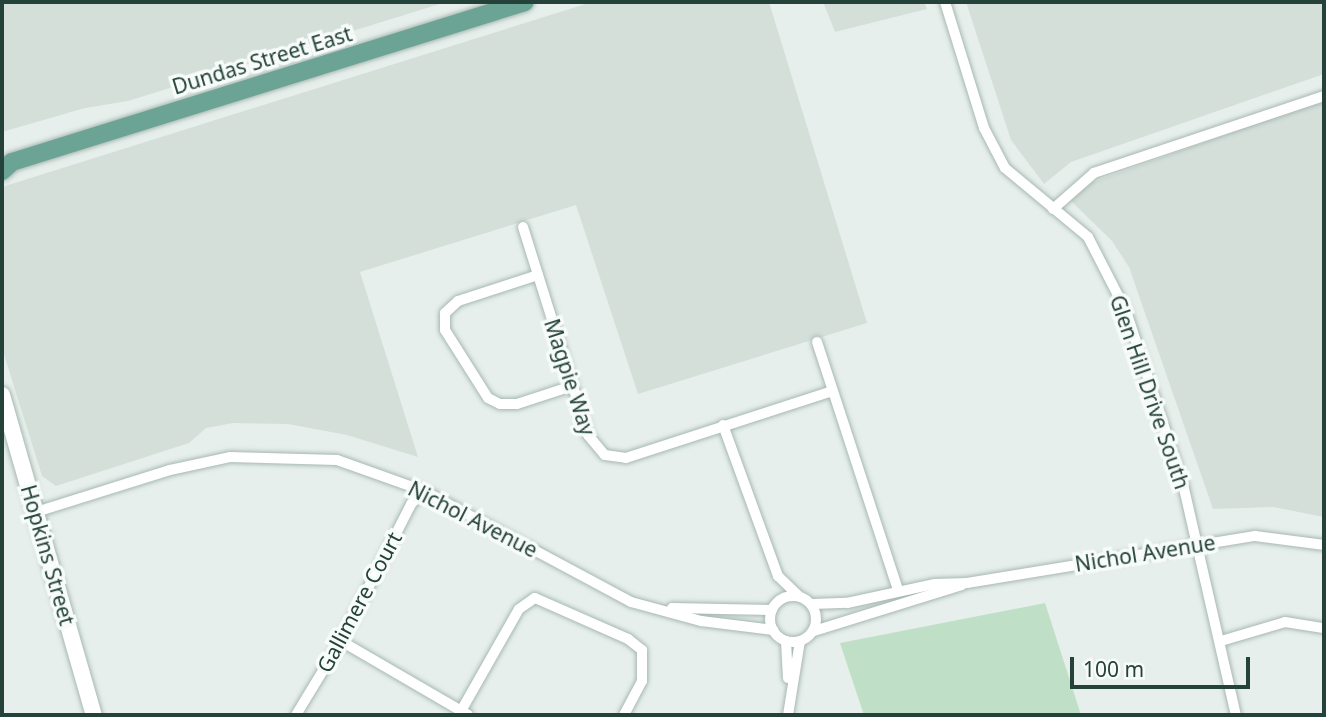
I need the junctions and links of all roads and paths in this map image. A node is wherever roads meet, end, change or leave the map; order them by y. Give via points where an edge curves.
1 (525, 2) edge
2 (944, 2) edge
3 (1324, 96) edge
4 (5, 164) edge
5 (1052, 209) junction
6 (523, 227) dead end
7 (538, 275) junction
8 (817, 342) dead end
9 (572, 386) junction
10 (832, 391) junction
11 (2, 395) edge
12 (723, 425) junction
13 (424, 491) junction
14 (36, 512) junction
15 (1198, 543) junction
16 (1324, 545) edge
17 (778, 576) junction
18 (967, 583) junction
19 (898, 590) junction
20 (799, 596) junction
21 (812, 604) junction
22 (774, 606) junction
23 (658, 607) junction
24 (1324, 628) edge
25 (773, 630) junction
26 (814, 631) junction
27 (1221, 640) junction
28 (341, 641) junction
29 (786, 641) junction
30 (800, 641) junction
31 (791, 694) junction
32 (465, 713) edge
33 (94, 715) edge
34 (296, 715) edge
35 (624, 715) edge
36 (788, 715) edge
37 (1236, 715) edge

1 - 4 main road, Dundas Street East
2 - 5 street, Glen Hill Drive South via 984,128 1005,168
3 - 5 street via 1094,173
5 - 15 street, Glen Hill Drive South via 1088,237 1126,310
6 - 7 street, Magpie Way
7 - 9 street, Magpie Way
7 - 9 street via 458,301 445,313 445,330 488,398 500,404 517,404
8 - 10 street
9 - 12 street, Magpie Way via 590,441 611,457 626,458
10 - 12 street, Magpie Way
10 - 19 street
11 - 14 main road, Hopkins Street
12 - 17 street
13 - 14 street, Nichol Avenue via 337,460 230,457 170,470
13 - 23 street, Nichol Avenue via 631,601
13 - 28 street, Gallimere Court via 411,504
14 - 33 main road, Hopkins Street
15 - 16 street, Nichol Avenue via 1255,536
15 - 18 street, Nichol Avenue
15 - 27 street, Glen Hill Drive South
17 - 20 street
17 - 22 street
18 - 19 street, Nichol Avenue
18 - 26 street, Nichol Avenue
19 - 21 street, Nichol Avenue via 847,603
20 - 21 street
20 - 22 street
21 - 26 street via 817,617
22 - 23 street, Nichol Avenue
22 - 25 street
23 - 25 street, Nichol Avenue via 701,621
24 - 27 street via 1285,622
25 - 29 street
26 - 30 street
27 - 37 street, Glen Hill Drive South
28 - 32 street
28 - 34 street, Gallimere Court
29 - 30 street
29 - 31 street
30 - 31 street
31 - 36 street
32 - 35 street via 519,609 535,598 628,639 642,650 642,681

